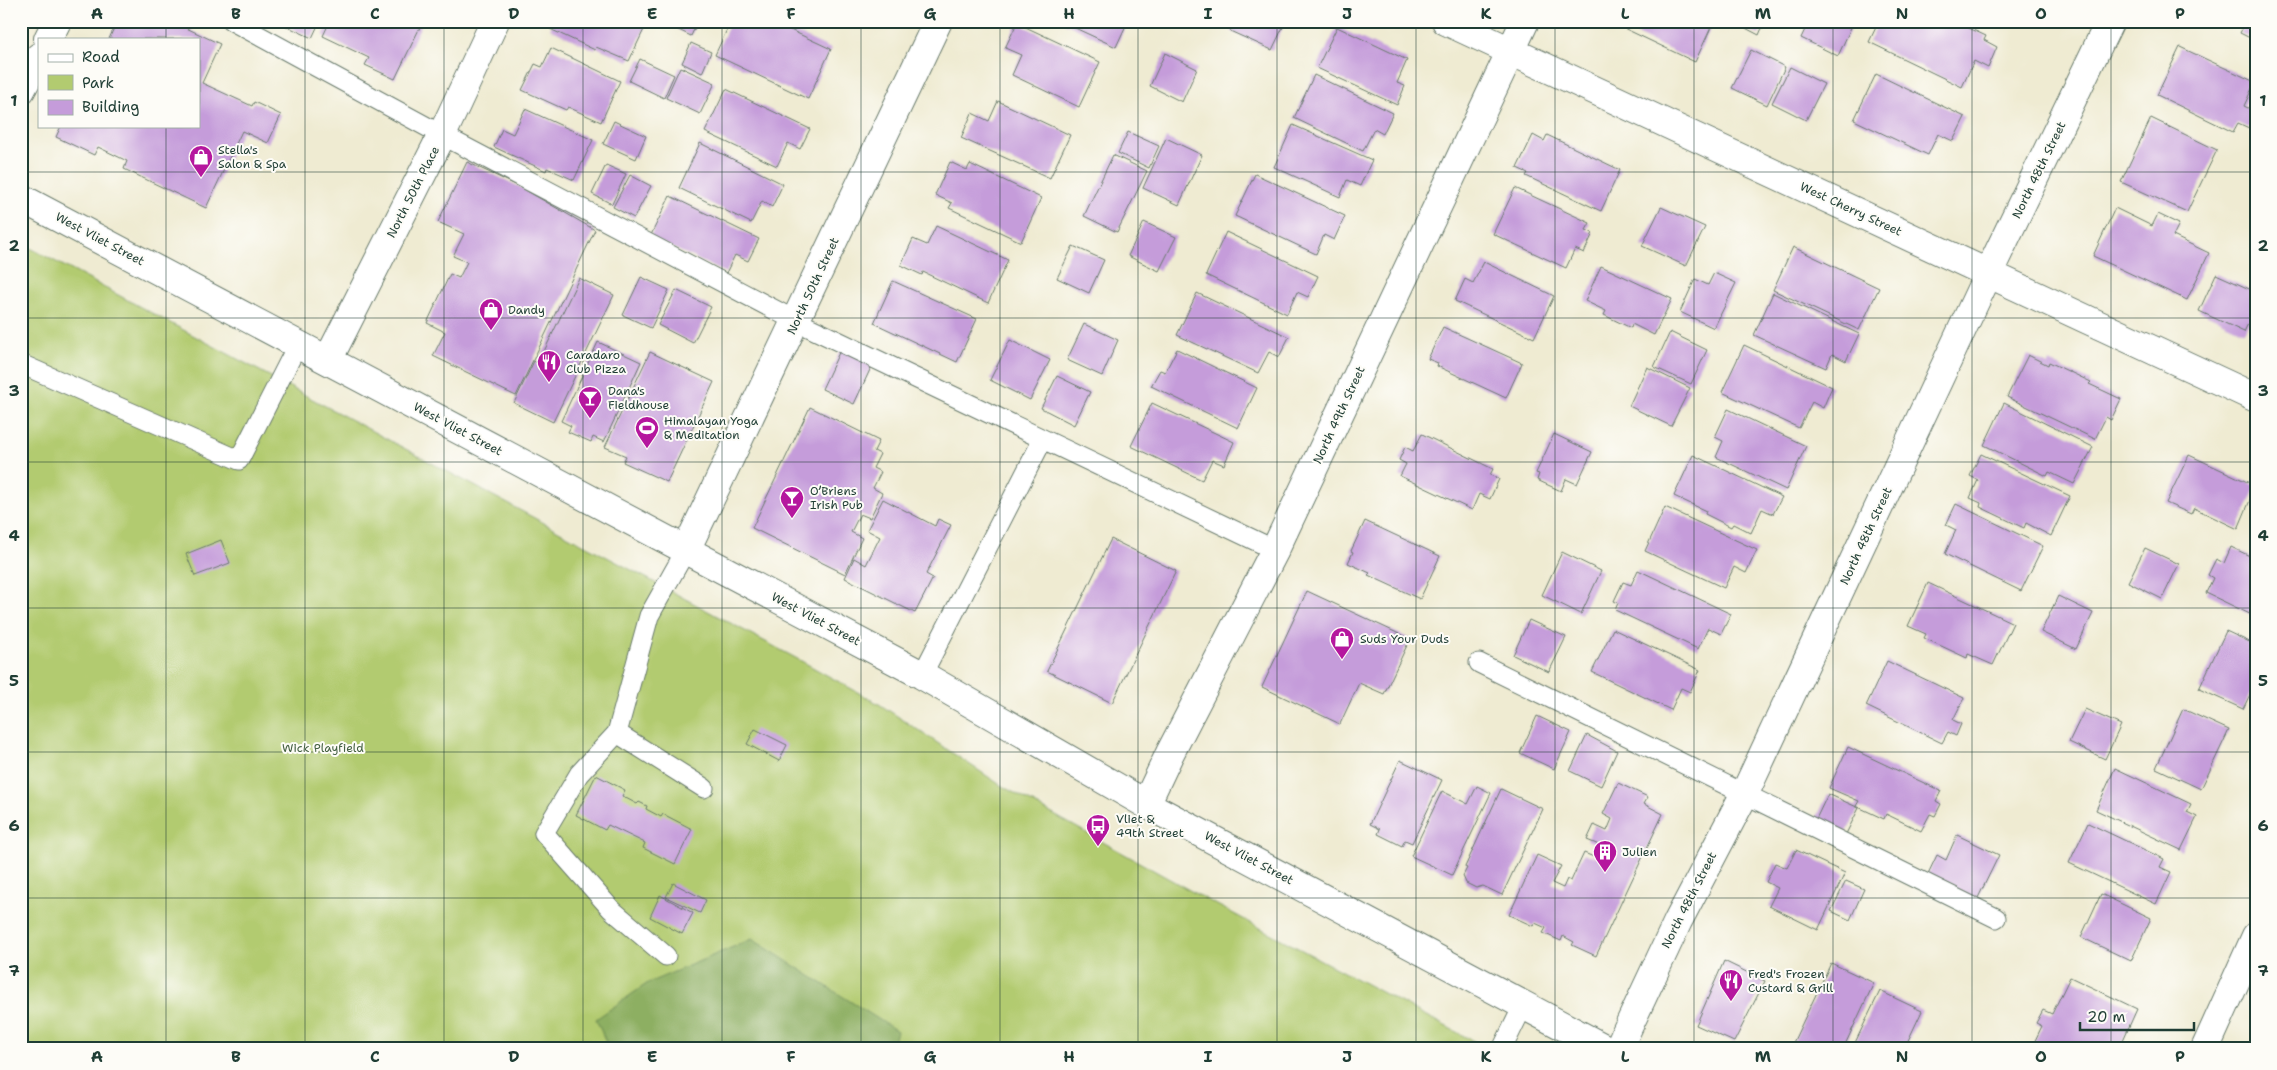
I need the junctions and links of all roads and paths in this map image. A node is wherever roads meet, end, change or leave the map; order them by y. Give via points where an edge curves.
1 (57, 21) edge
2 (232, 21) edge
3 (495, 21) edge
4 (938, 21) edge
5 (1446, 21) edge
6 (1525, 21) edge
7 (2110, 21) edge
8 (48, 38) edge
9 (1511, 51) junction
10 (38, 59) edge
11 (21, 90) edge
12 (442, 135) junction
13 (21, 198) edge
14 (1989, 272) junction
15 (796, 321) junction
16 (298, 344) junction
17 (328, 360) junction
18 (21, 364) edge
19 (2256, 398) edge
20 (1043, 439) junction
21 (686, 550) junction
22 (1275, 550) junction
23 (1479, 663) dead end
24 (922, 675) junction
25 (616, 734) junction
26 (704, 788) dead end
27 (1744, 795) junction
28 (1146, 804) junction
29 (1996, 918) dead end
30 (2256, 936) edge
31 (666, 956) dead end
32 (1524, 1006) junction
33 (1502, 1049) edge
34 (1606, 1049) edge
35 (1618, 1049) edge
36 (2205, 1049) edge

1 - 8 street
2 - 12 lane
3 - 12 street, North 50th Place
4 - 15 street, North 50th Street
5 - 9 street, West Cherry Street
6 - 9 street, North 49th Street
7 - 14 street, North 48th Street
9 - 14 street, West Cherry Street
9 - 22 street, North 49th Street
10 - 11 street
12 - 15 lane
12 - 17 street, North 50th Place
13 - 16 street, West Vliet Street
14 - 19 street, West Cherry Street
14 - 27 street, North 48th Street
15 - 20 lane
15 - 21 street, North 50th Street
16 - 17 street, West Vliet Street
16 - 18 lane via 239,460
17 - 21 street, West Vliet Street
20 - 22 lane
20 - 24 lane
21 - 24 street, West Vliet Street
21 - 25 lane via 649,616
22 - 28 street, North 49th Street
23 - 27 lane
24 - 28 street, West Vliet Street
25 - 26 lane
25 - 31 lane via 579,774 544,833 611,909
27 - 29 lane
27 - 35 street, North 48th Street via 1678,921
28 - 32 street, West Vliet Street
30 - 36 street
32 - 33 lane
32 - 34 street, West Vliet Street

